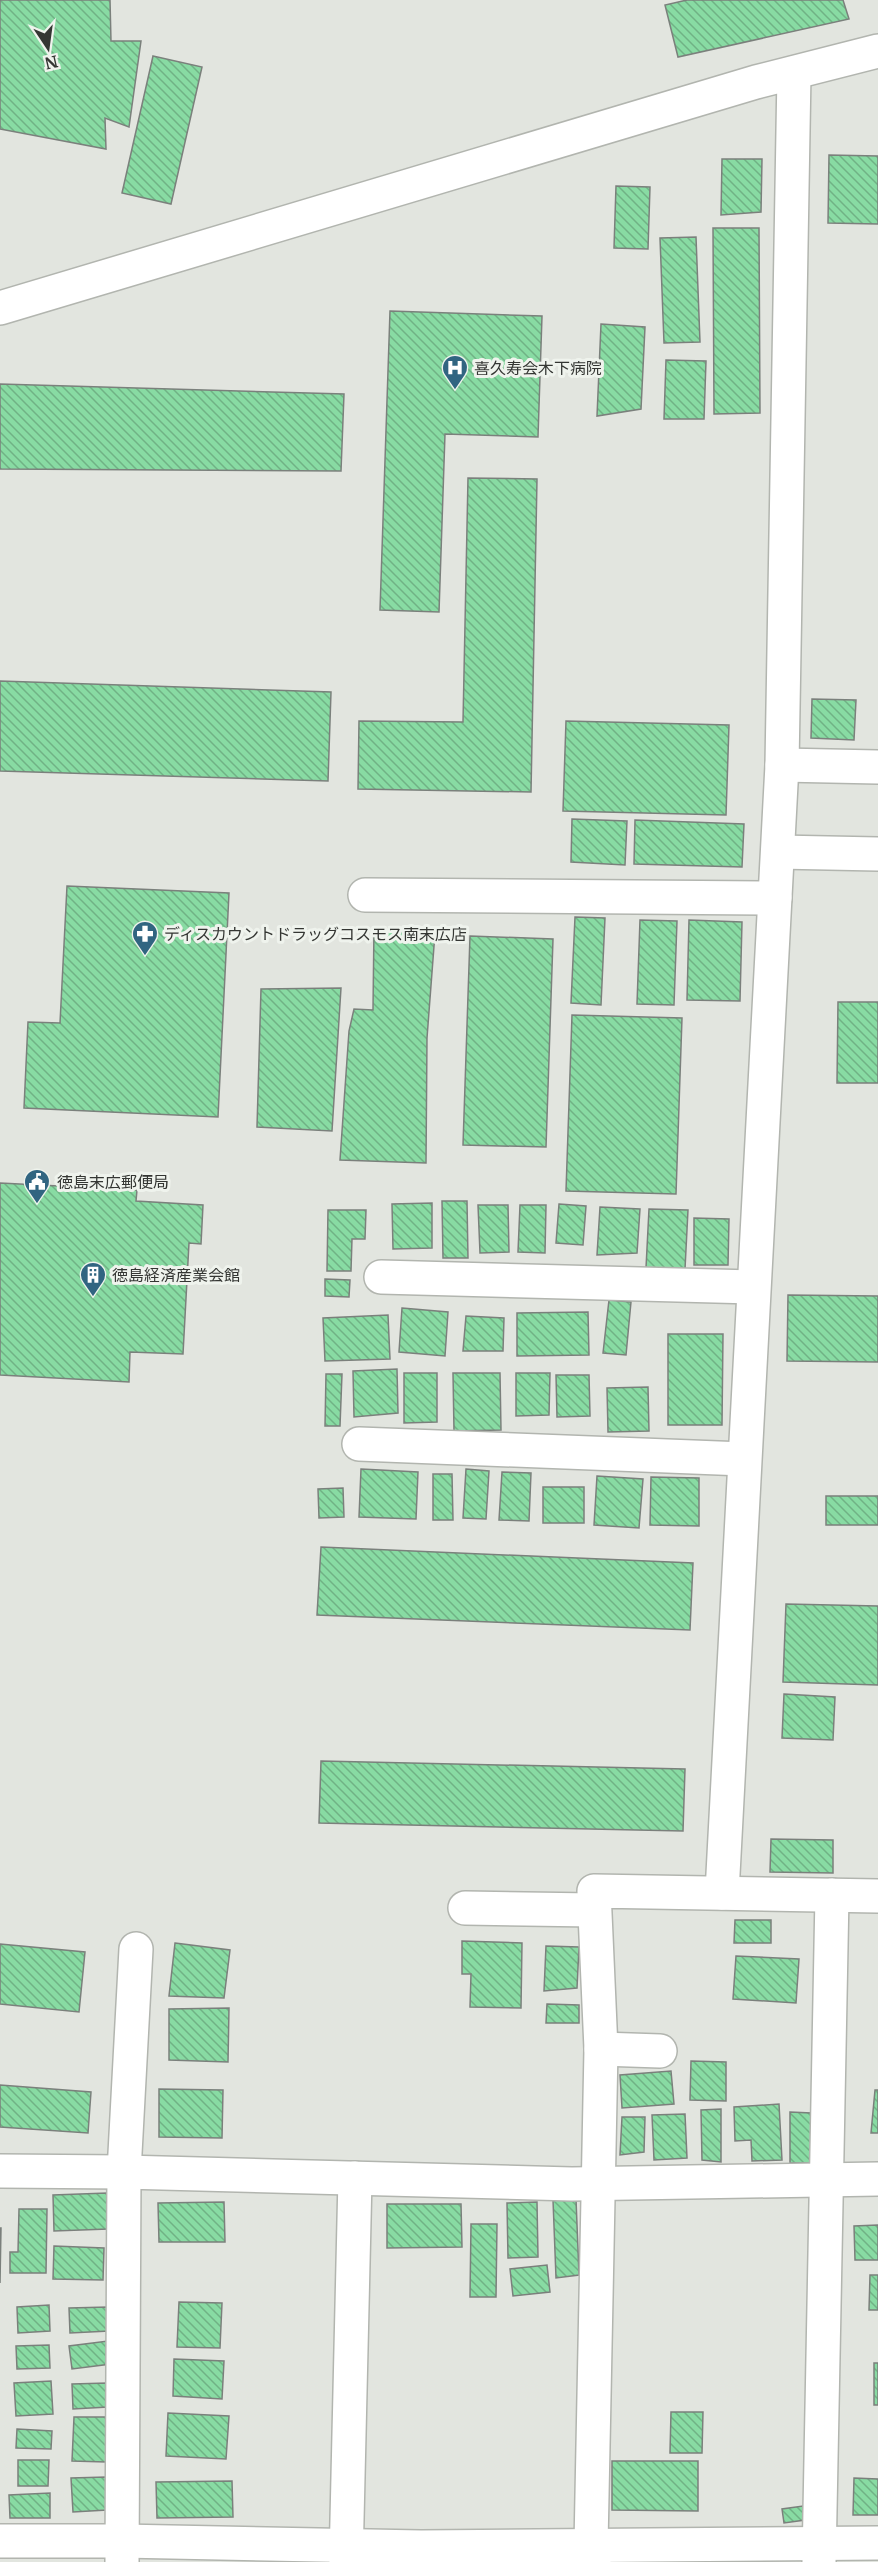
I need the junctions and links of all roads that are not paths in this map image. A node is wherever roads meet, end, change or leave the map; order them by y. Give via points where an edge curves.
1 (878, 51) edge
2 (794, 73) junction
3 (0, 308) edge
4 (782, 765) junction
5 (878, 766) edge
6 (778, 852) junction
7 (878, 854) edge
8 (365, 895) dead end
9 (775, 898) junction
10 (381, 1277) dead end
11 (753, 1287) junction
12 (359, 1444) dead end
13 (744, 1459) junction
14 (722, 1893) junction
15 (832, 1895) junction
16 (878, 1896) edge
17 (465, 1908) dead end
18 (594, 1910) junction
19 (136, 1949) dead end
20 (602, 2049) junction
21 (660, 2051) dead end
22 (0, 2171) edge
23 (124, 2172) junction
24 (355, 2178) junction
25 (878, 2179) edge
26 (826, 2180) junction
27 (599, 2184) junction
28 (0, 2541) edge
29 (878, 2543) edge
30 (122, 2552) edge
31 (819, 2553) edge
32 (345, 2554) edge
33 (593, 2554) edge

1 - 2 street
2 - 3 street
2 - 4 street
4 - 5 street
4 - 6 street
6 - 7 street
6 - 9 street
8 - 9 street
9 - 11 street
10 - 11 street
11 - 13 street
12 - 13 street
13 - 14 street
14 - 15 street
14 - 18 street via 594,1891
15 - 16 street
15 - 26 street
17 - 18 street
18 - 20 street
19 - 23 street
20 - 21 street
20 - 27 street
22 - 23 street
23 - 24 street
23 - 30 street
24 - 27 street
24 - 32 street
25 - 26 street
26 - 27 street
26 - 31 street
27 - 33 street
28 - 30 street
29 - 31 street
30 - 32 street
31 - 33 street
32 - 33 street

